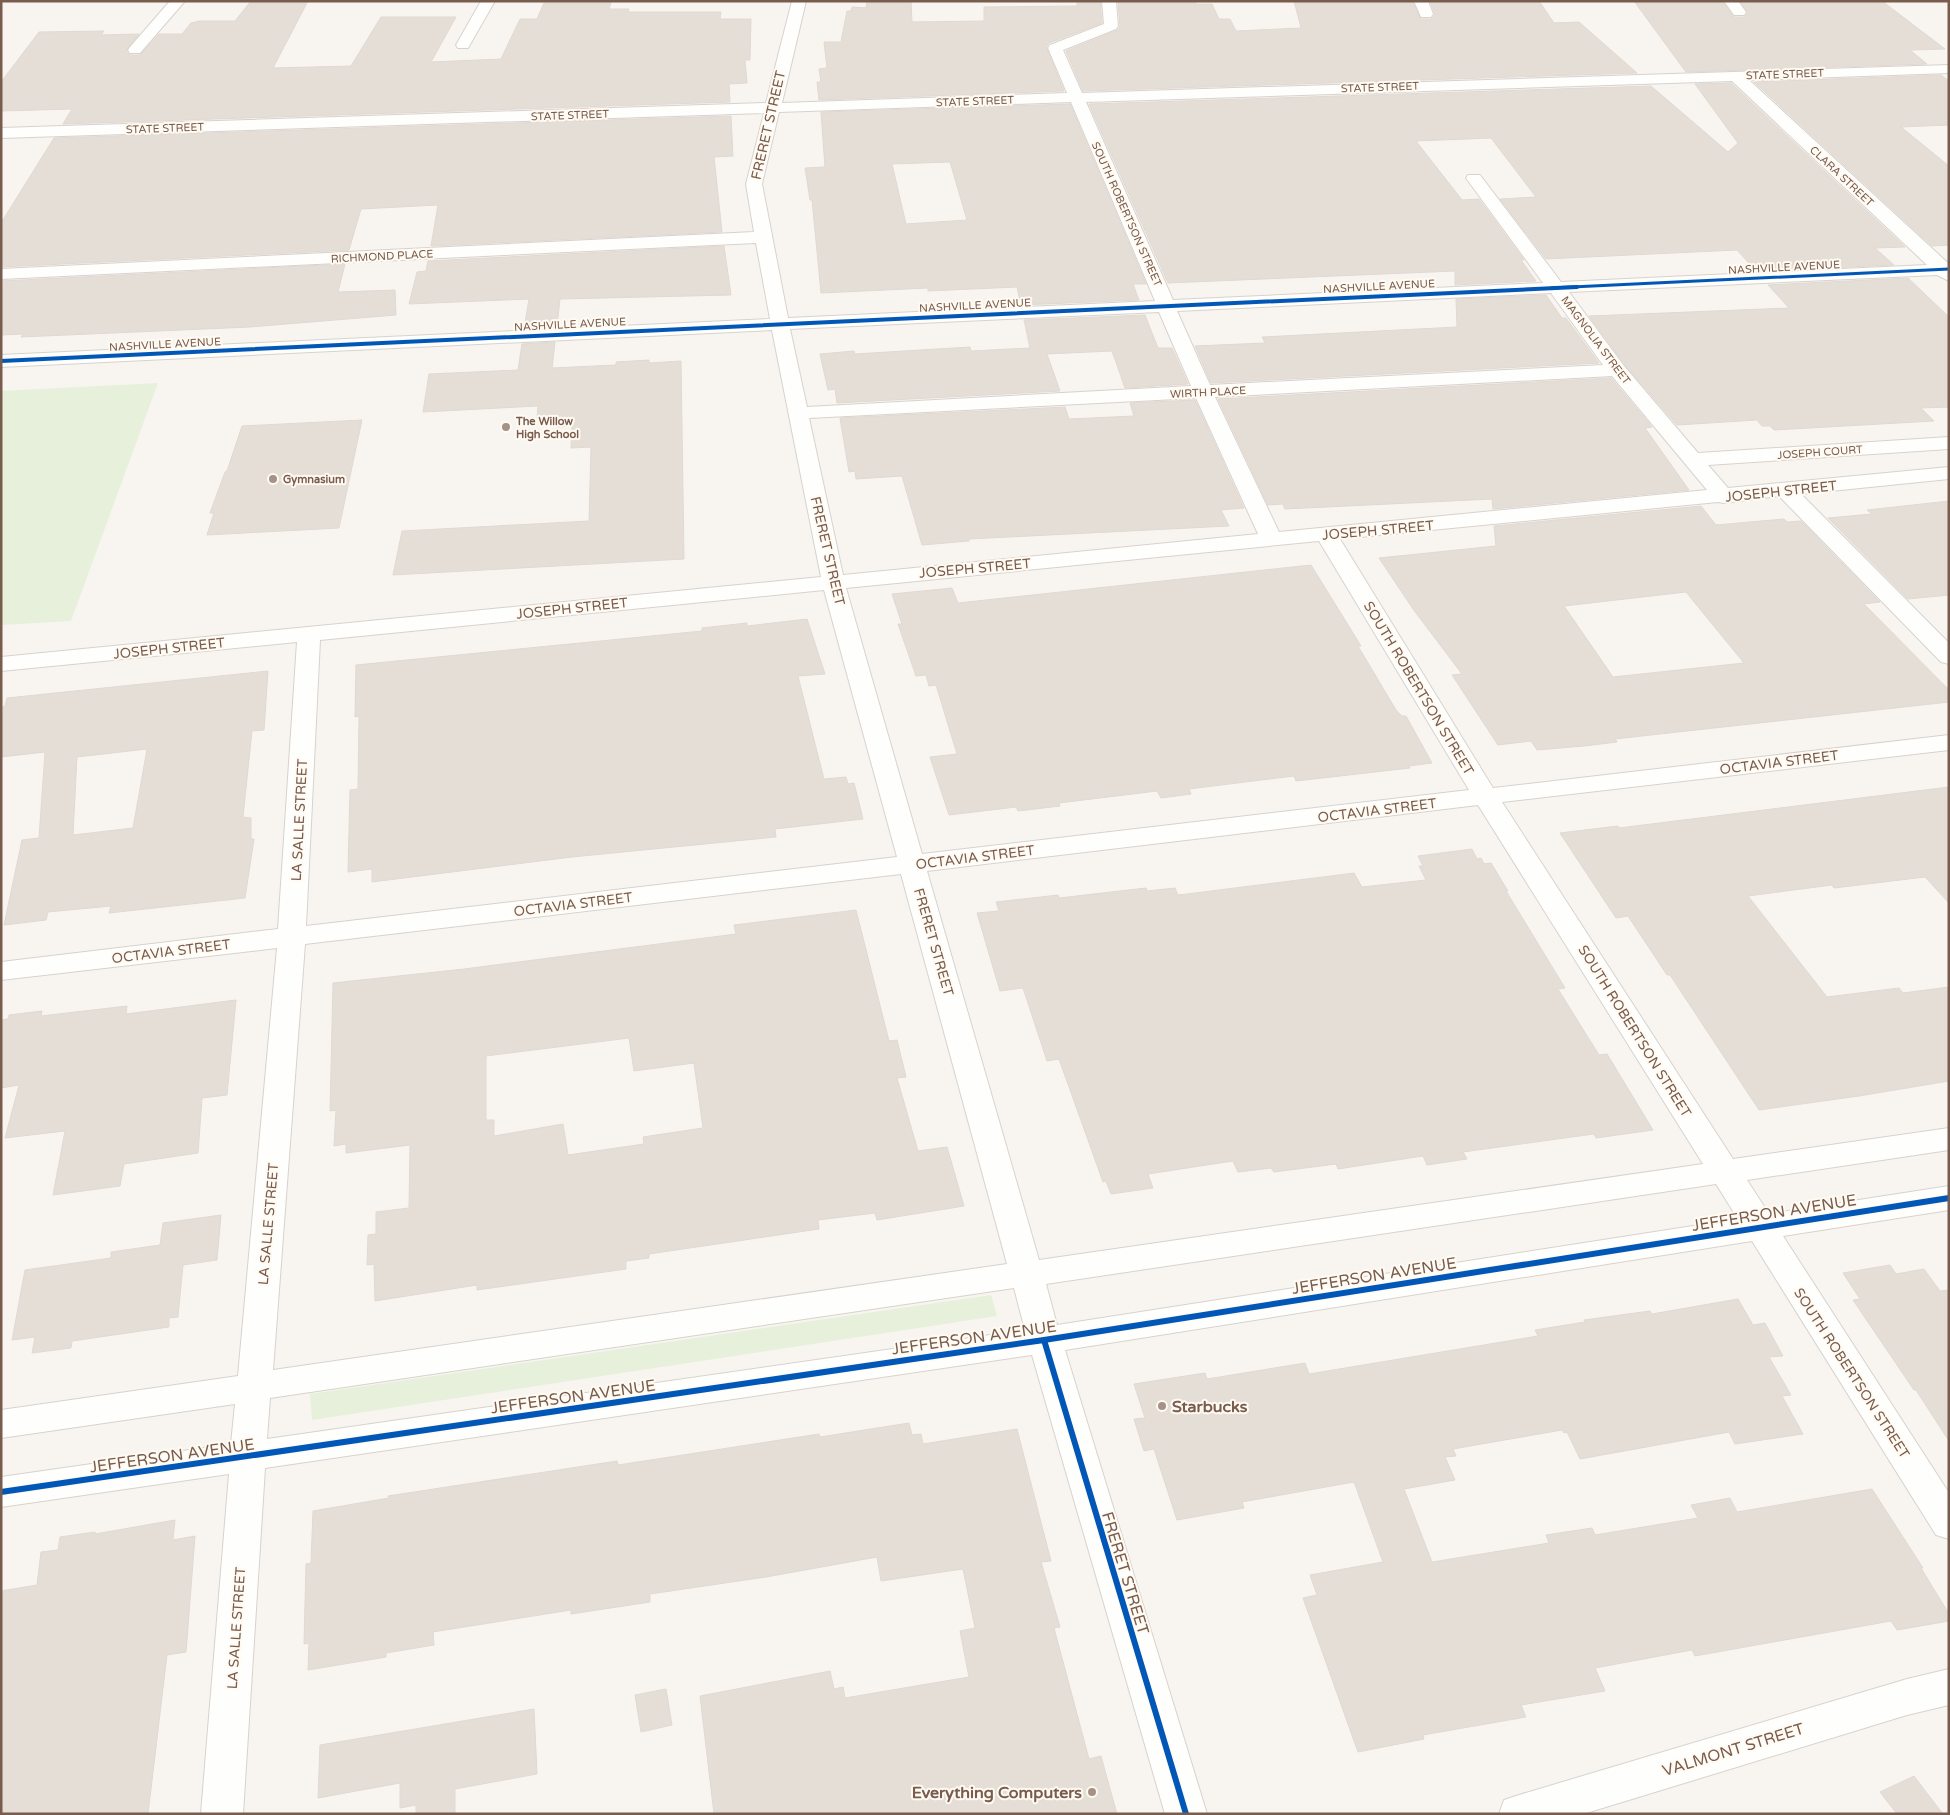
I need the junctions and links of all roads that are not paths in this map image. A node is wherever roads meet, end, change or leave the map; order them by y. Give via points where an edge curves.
1 (178, 1) edge
2 (488, 1) edge
3 (798, 1) edge
4 (1109, 1) edge
5 (463, 44) dead end
6 (135, 50) dead end
7 (1949, 69) edge
8 (1735, 75) junction
9 (1076, 98) junction
10 (771, 108) junction
11 (1, 133) edge
12 (1474, 178) dead end
13 (762, 238) junction
14 (1946, 271) edge
15 (1, 274) edge
16 (1557, 288) junction
17 (1167, 306) junction
18 (780, 324) junction
19 (1, 362) edge
20 (1618, 370) junction
21 (1203, 392) junction
22 (799, 413) junction
23 (1949, 444) edge
24 (1692, 460) junction
25 (1949, 473) edge
26 (1786, 491) junction
27 (1724, 497) junction
28 (1326, 535) junction
29 (1272, 540) junction
30 (833, 582) junction
31 (309, 634) junction
32 (1949, 657) edge
33 (1, 664) edge
34 (1949, 742) edge
35 (1486, 797) junction
36 (912, 864) junction
37 (292, 936) junction
38 (1, 971) edge
39 (1949, 1140) edge
40 (1724, 1172) junction
41 (1949, 1198) edge
42 (1758, 1226) junction
43 (1027, 1274) junction
44 (1044, 1340) junction
45 (254, 1387) junction
46 (1, 1424) edge
47 (248, 1457) junction
48 (1, 1492) edge
49 (1949, 1524) edge
50 (1949, 1687) edge
51 (222, 1814) edge
52 (1186, 1814) edge
53 (1519, 1814) edge

1 - 6 street
2 - 5 street
3 - 10 street, FRERET STREET
4 - 9 street, SOUTH ROBERTSON STREET via 1111,26 1055,48
7 - 8 street, STATE STREET
8 - 9 street, STATE STREET
8 - 14 street, CLARA STREET
9 - 10 street, STATE STREET
9 - 17 street, SOUTH ROBERTSON STREET
10 - 11 street, STATE STREET
10 - 13 street, FRERET STREET via 754,184
12 - 16 street, MAGNOLIA STREET
13 - 15 street, RICHMOND PLACE
13 - 18 street, FRERET STREET
14 - 16 street, NASHVILLE AVENUE
16 - 17 street, NASHVILLE AVENUE
16 - 20 street, MAGNOLIA STREET
17 - 18 street, NASHVILLE AVENUE
17 - 21 street, SOUTH ROBERTSON STREET
18 - 19 street, NASHVILLE AVENUE
18 - 22 street, FRERET STREET
20 - 21 street, WIRTH PLACE
20 - 24 street, MAGNOLIA STREET
21 - 22 street, WIRTH PLACE
21 - 29 street, SOUTH ROBERTSON STREET
22 - 30 street, FRERET STREET
23 - 24 street, JOSEPH COURT
24 - 27 street, MAGNOLIA STREET
25 - 26 street, JOSEPH STREET
26 - 27 street, JOSEPH STREET
26 - 32 street
27 - 28 street, JOSEPH STREET
28 - 29 street, JOSEPH STREET
28 - 35 street, SOUTH ROBERTSON STREET
29 - 30 street, JOSEPH STREET
30 - 31 street, JOSEPH STREET
30 - 36 street, FRERET STREET
31 - 33 street, JOSEPH STREET
31 - 37 street, LA SALLE STREET
34 - 35 street, OCTAVIA STREET
35 - 36 street, OCTAVIA STREET
35 - 40 street, SOUTH ROBERTSON STREET
36 - 37 street, OCTAVIA STREET
36 - 43 street, FRERET STREET
37 - 38 street, OCTAVIA STREET
37 - 45 street, LA SALLE STREET
39 - 40 street
40 - 42 street, SOUTH ROBERTSON STREET
40 - 43 street
41 - 42 street, JEFFERSON AVENUE
42 - 44 street, JEFFERSON AVENUE
42 - 49 street, SOUTH ROBERTSON STREET
43 - 44 street, FRERET STREET
43 - 45 street
44 - 47 street, JEFFERSON AVENUE
44 - 52 street, FRERET STREET
45 - 46 street
45 - 47 street, LA SALLE STREET
47 - 48 street, JEFFERSON AVENUE
47 - 51 street, LA SALLE STREET
50 - 53 street, VALMONT STREET

